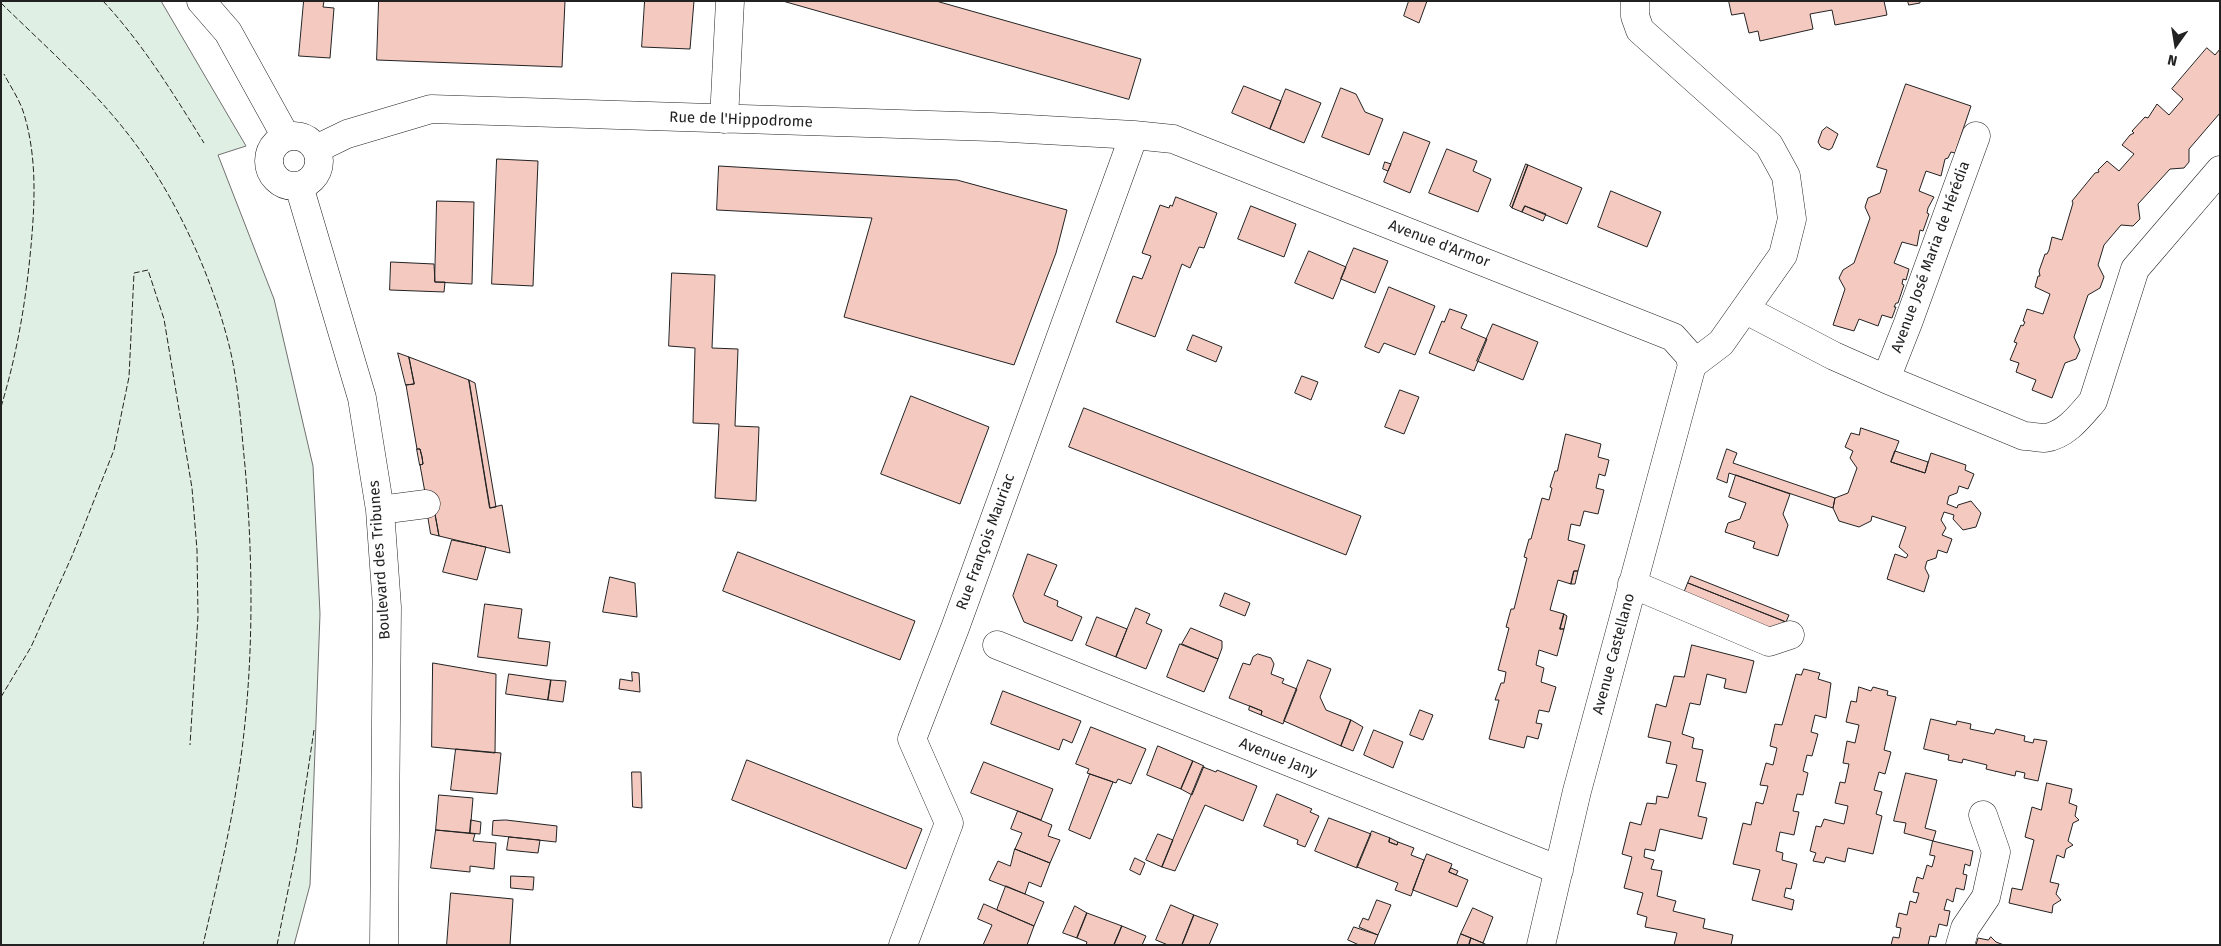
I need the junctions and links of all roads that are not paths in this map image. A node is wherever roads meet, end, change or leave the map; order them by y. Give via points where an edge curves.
1 (201, 1) edge
2 (730, 1) edge
3 (1635, 1) edge
4 (724, 119) junction
5 (1134, 135) junction
6 (286, 136) junction
7 (1976, 136) dead end
8 (1173, 140) joint
9 (316, 148) junction
10 (2220, 170) edge
11 (299, 186) junction
12 (1746, 310) junction
13 (1692, 365) junction
14 (1886, 379) junction
15 (426, 504) dead end
16 (380, 510) junction
17 (1632, 584) junction
18 (1780, 638) dead end
19 (997, 645) dead end
20 (1983, 815) dead end
21 (1559, 870) junction
22 (384, 945) edge
23 (903, 945) edge
24 (1541, 945) edge
25 (1960, 945) edge

1 - 6 street via 228,32
2 - 4 street
3 - 12 street via 1635,16 1640,30 1769,145 1786,176 1792,219 1783,255
4 - 5 street, Rue de l'Hippodrome
4 - 9 street, Rue de l'Hippodrome via 431,110 347,134
5 - 8 street, Rue de l'Hippodrome
5 - 23 street, Rue François Mauriac via 912,739 949,823
6 - 9 street via 303,138
6 - 11 street via 272,147 270,172 282,184
7 - 14 street, Avenue José Maria de Hérédia
8 - 13 street, Avenue d'Armor via 1673,337 1689,355
9 - 11 street via 317,172
10 - 14 street via 2135,270 2092,401 2062,432 2045,438 2024,436
11 - 16 street, Boulevard des Tribunes via 362,398
12 - 13 street via 1721,343
12 - 14 street
13 - 17 street, Avenue Castellano
15 - 16 street
16 - 22 street, Boulevard des Tribunes via 387,607
17 - 18 street
17 - 21 street, Avenue Castellano
19 - 21 street, Avenue Jany
20 - 25 street via 1996,852 1986,897 1965,928
21 - 24 street, Avenue Castellano

